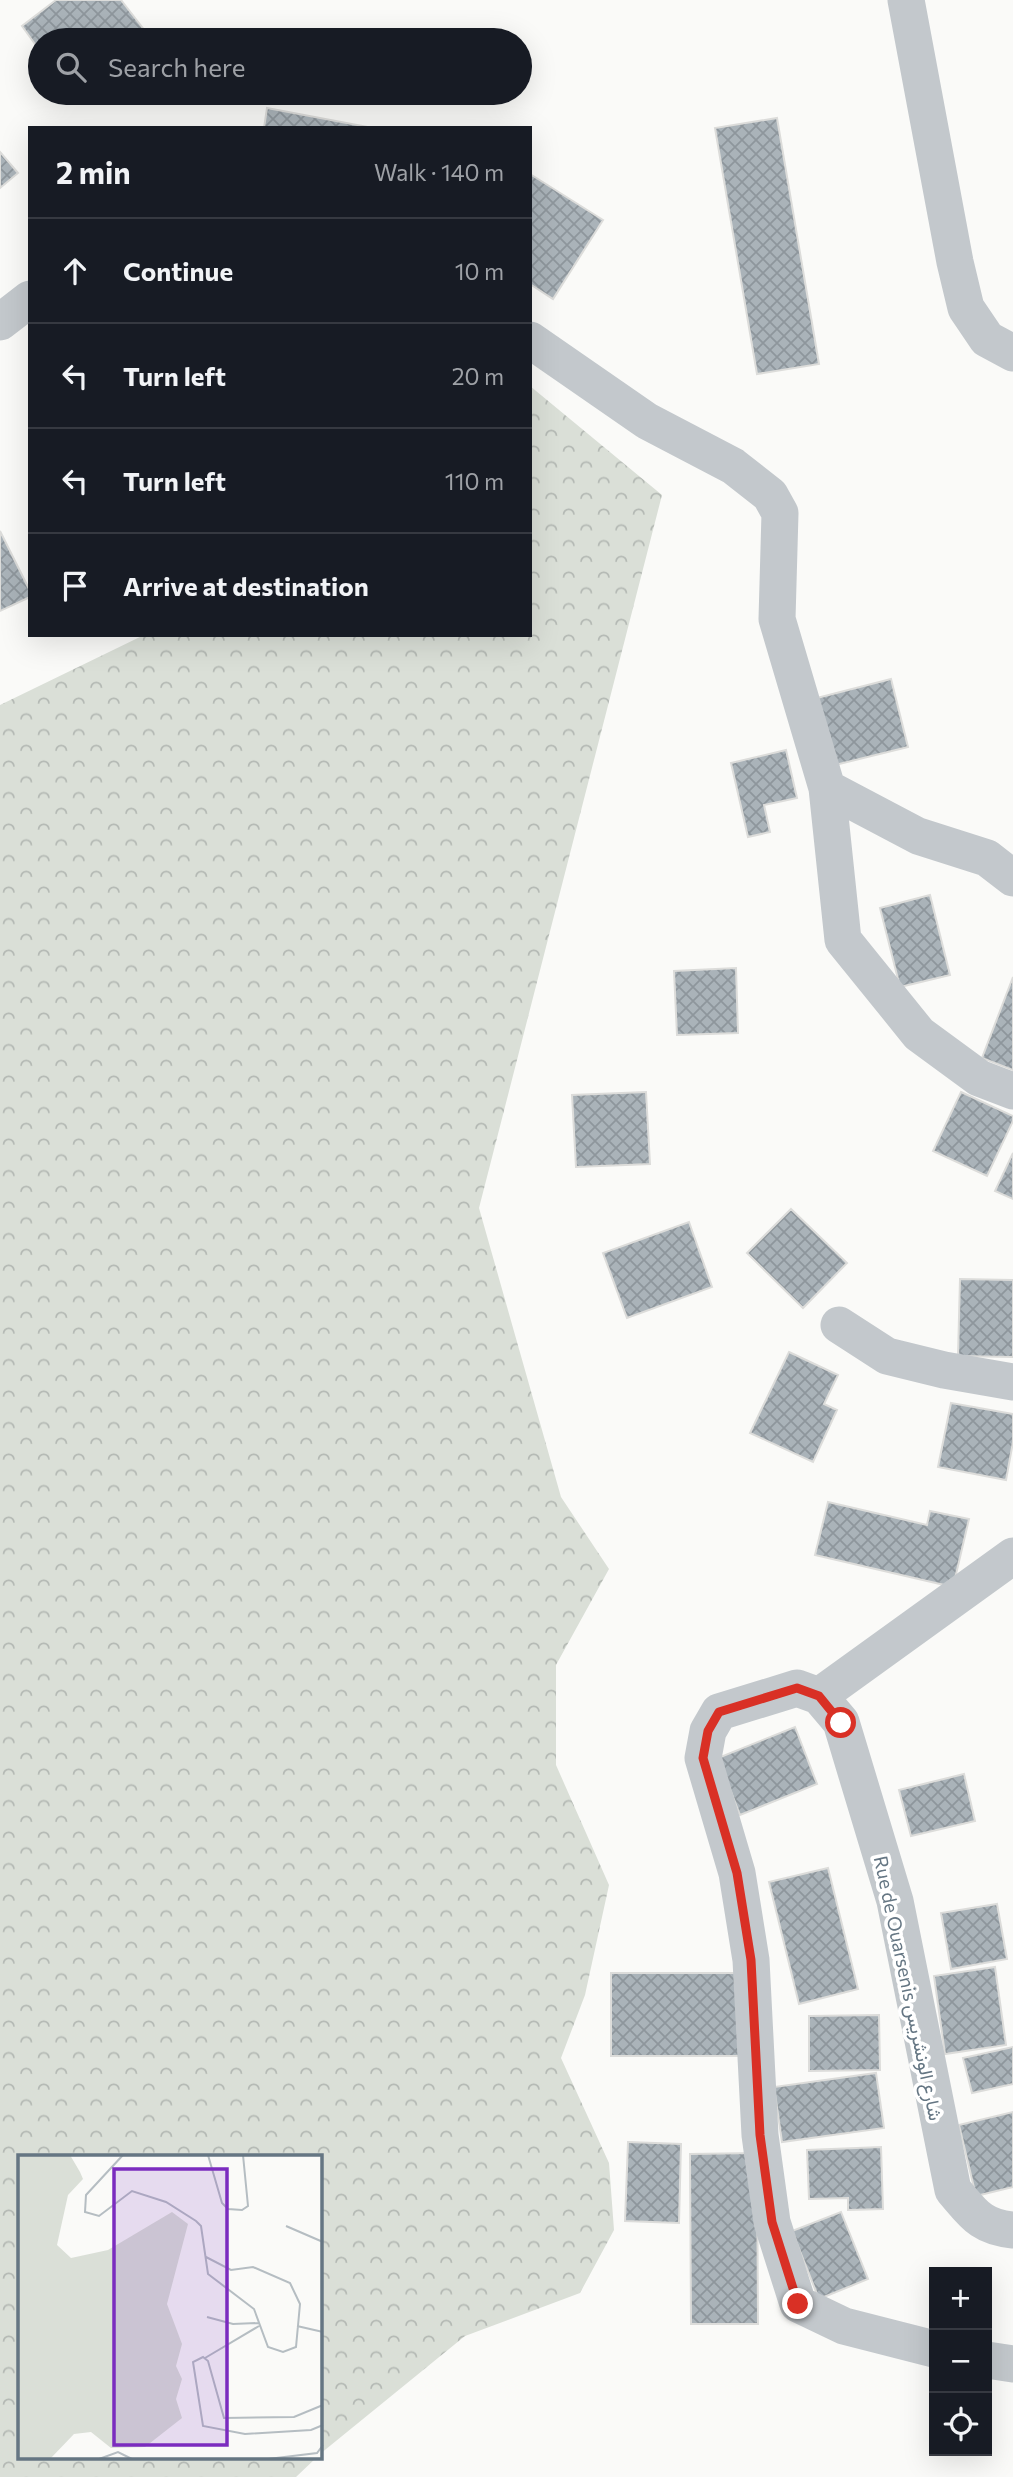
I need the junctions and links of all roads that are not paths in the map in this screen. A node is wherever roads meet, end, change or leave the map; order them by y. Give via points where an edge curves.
1 (906, 0) edge
2 (28, 301) edge
3 (0, 322) edge
4 (532, 341) edge
5 (1013, 353) edge
6 (827, 789) junction
7 (1013, 878) edge
8 (1013, 1091) edge
9 (839, 1325) dead end
10 (1013, 1382) edge
11 (1013, 1556) edge
12 (819, 1696) junction
13 (1013, 2230) edge
14 (929, 2348) edge
15 (992, 2361) edge
16 (1013, 2364) edge

1 - 5 street via 966,308 987,339
2 - 3 street
4 - 6 street via 647,421 733,466 770,495 780,513 778,619
6 - 7 street via 918,836 987,858
6 - 8 street via 843,940 919,1034 979,1078
9 - 10 street via 887,1356
11 - 12 street
12 - 13 street, Rue de Ouarsenis شارع الونشريس via 841,1723 895,1901 953,2190 992,2228
12 - 14 street via 797,1688 719,1712 708,1731 703,1758 737,1873 751,1960 760,2135 772,2222 798,2304 844,2326
15 - 16 street

